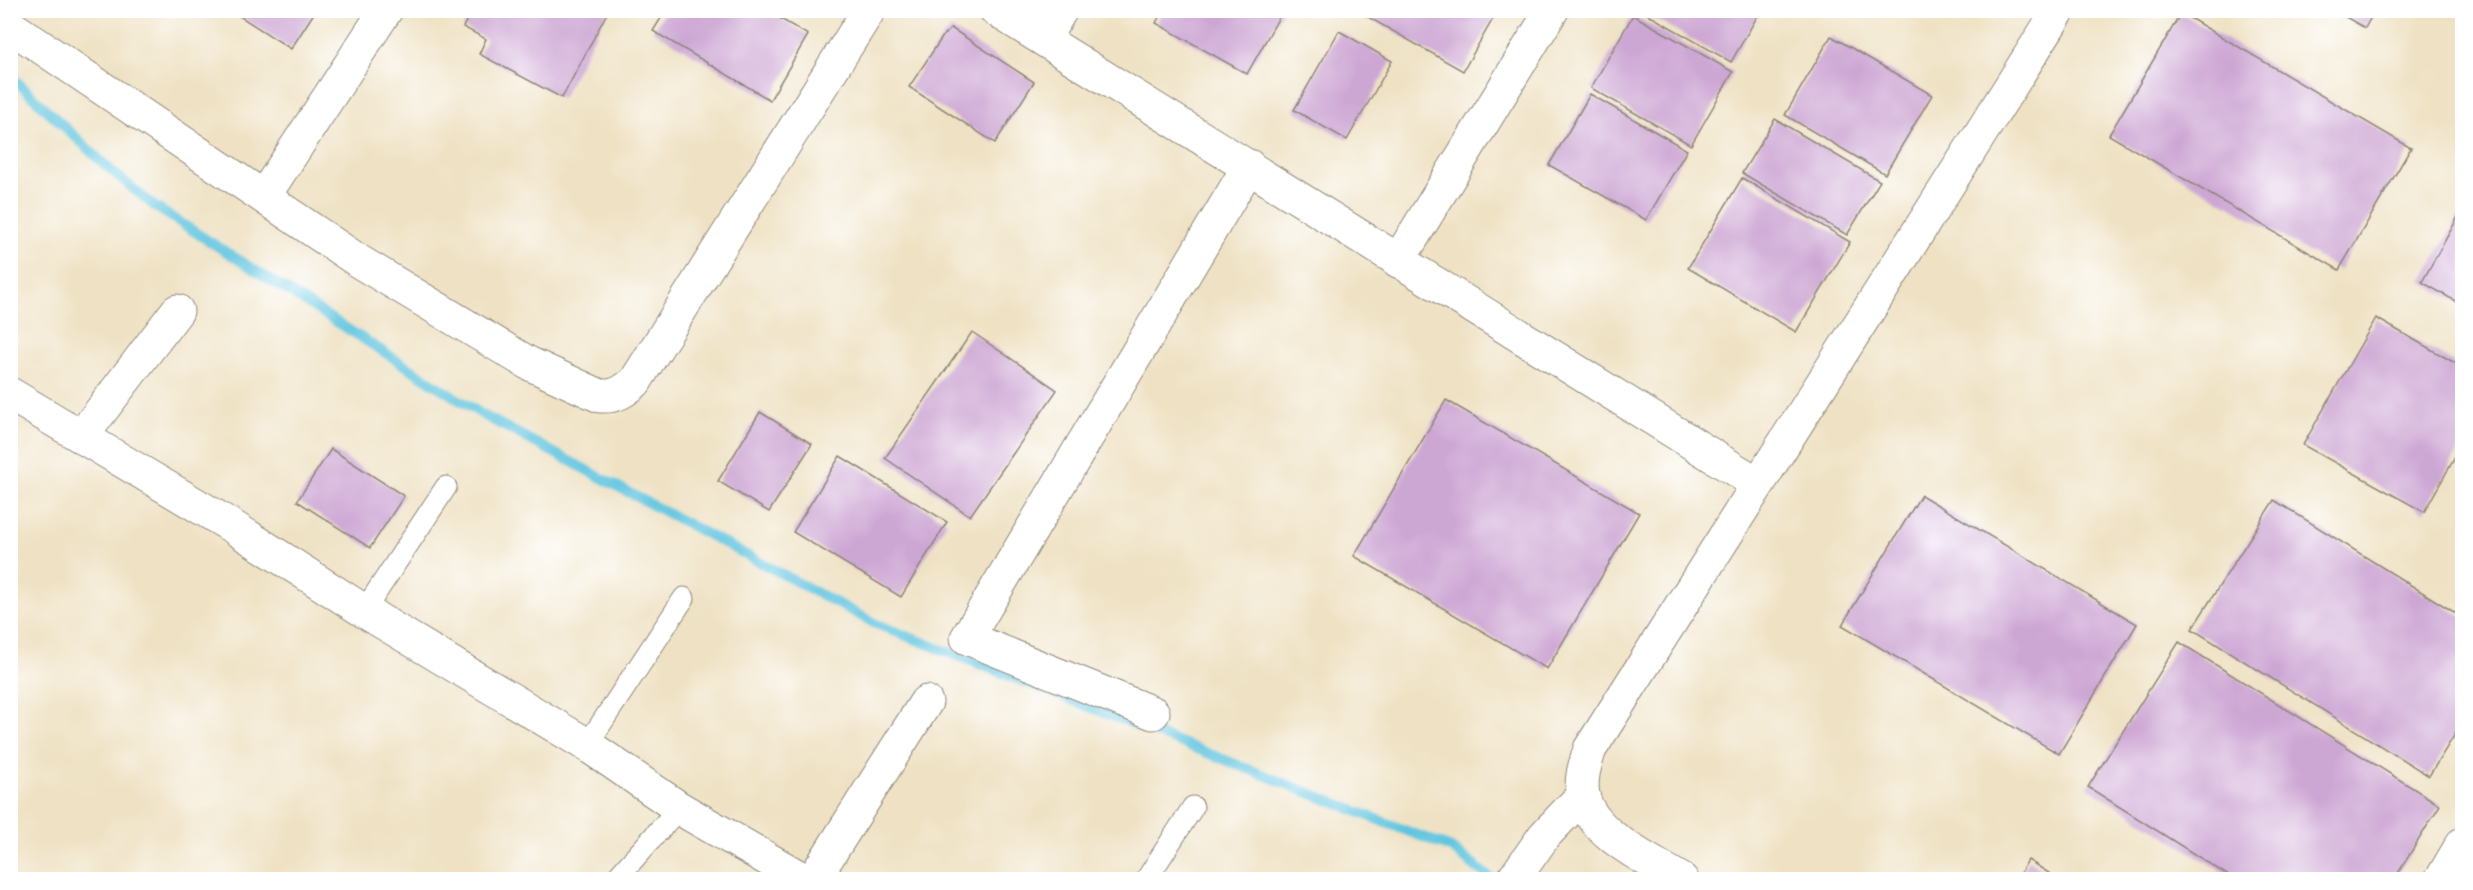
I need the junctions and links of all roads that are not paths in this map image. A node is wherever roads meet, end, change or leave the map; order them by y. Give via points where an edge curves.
1 (386, 10) edge
2 (869, 10) edge
3 (996, 10) edge
4 (1061, 10) edge
5 (1551, 10) edge
6 (2059, 10) edge
7 (10, 26) edge
8 (1044, 38) junction
9 (1249, 166) junction
10 (264, 196) junction
11 (1398, 261) junction
12 (177, 311) dead end
13 (10, 394) edge
14 (82, 436) junction
15 (1758, 484) junction
16 (446, 487) dead end
17 (684, 598) dead end
18 (364, 611) junction
19 (926, 702) dead end
20 (1153, 713) dead end
21 (587, 745) junction
22 (1583, 795) junction
23 (1193, 807) dead end
24 (679, 808) junction
25 (2463, 844) edge
26 (615, 879) edge
27 (804, 879) edge
28 (813, 879) edge
29 (1146, 879) edge
30 (1513, 879) edge
31 (1682, 879) edge
32 (2441, 879) edge

1 - 10 street
2 - 10 street via 635,382 617,395 600,396 528,363 360,262
3 - 8 street
4 - 8 street
5 - 11 street
6 - 15 street
7 - 10 street
8 - 9 street
9 - 11 street
9 - 20 street via 967,638
11 - 15 street
12 - 14 street
13 - 14 street
14 - 18 street
15 - 22 street via 1590,749 1583,771
16 - 18 lane
17 - 21 lane
18 - 21 street
19 - 28 street
21 - 24 street
22 - 30 street via 1544,836
22 - 31 street via 1593,817 1608,833
23 - 29 lane
24 - 26 lane
24 - 27 street
25 - 32 street

